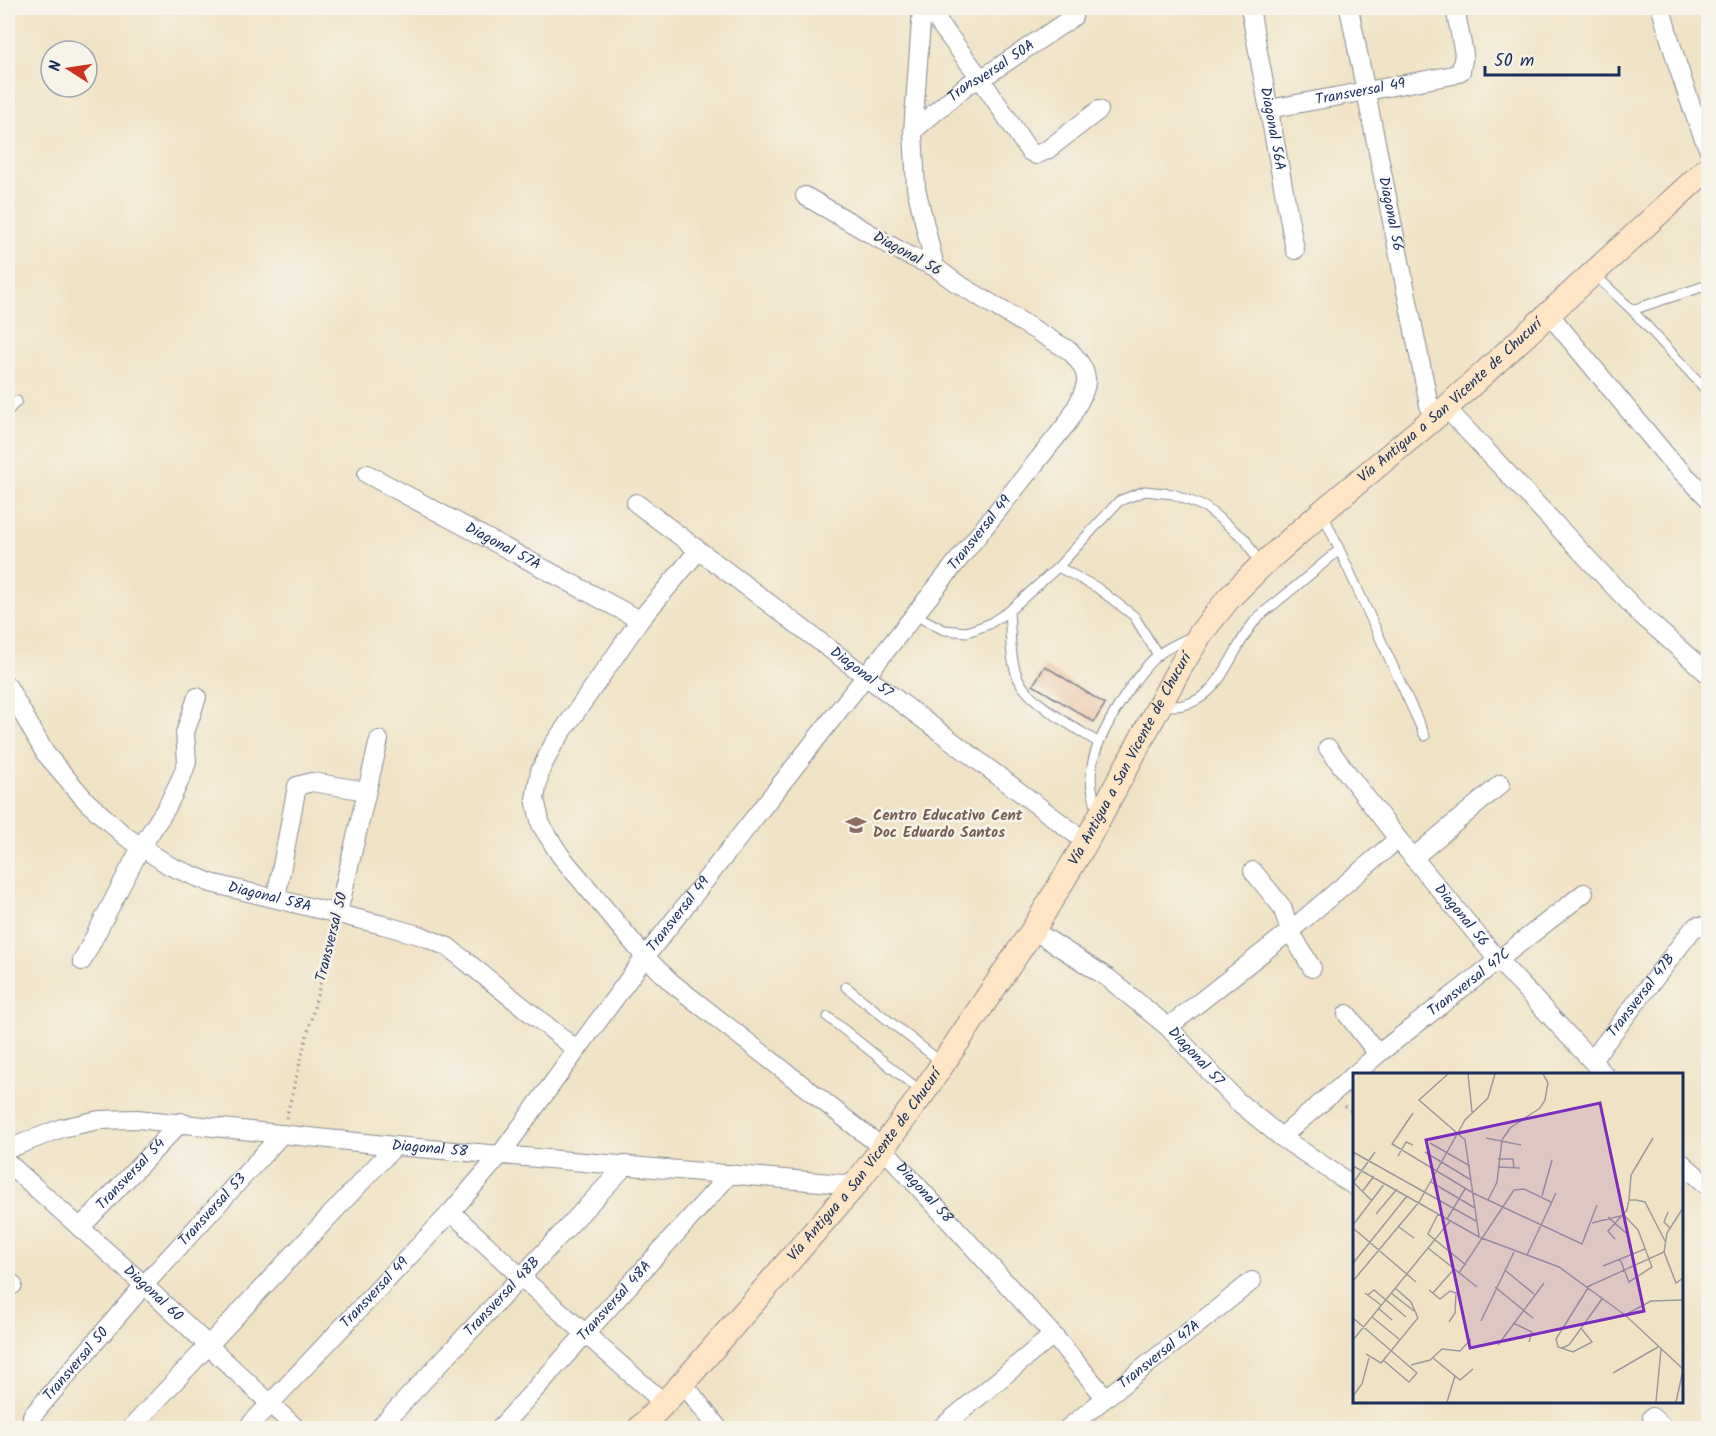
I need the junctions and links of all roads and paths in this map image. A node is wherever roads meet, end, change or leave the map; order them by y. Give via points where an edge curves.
1 (922, 8) edge
2 (928, 8) edge
3 (1250, 8) edge
4 (1348, 8) edge
5 (1455, 8) edge
6 (1661, 8) edge
7 (1073, 17) dead end
8 (981, 79) junction
9 (1366, 91) junction
10 (1269, 109) junction
11 (1099, 110) dead end
12 (912, 131) junction
13 (1708, 148) edge
14 (1708, 168) edge
15 (805, 196) dead end
16 (1295, 250) dead end
17 (935, 267) junction
18 (1593, 273) junction
19 (1708, 285) edge
20 (1632, 310) junction
21 (1549, 314) junction
22 (1087, 382) joint
23 (1708, 392) edge
24 (17, 401) dead end
25 (8, 411) edge
26 (1439, 414) junction
27 (367, 474) dead end
28 (1708, 498) edge
29 (636, 503) dead end
30 (1322, 512) junction
31 (1339, 550) junction
32 (698, 551) junction
33 (1261, 566) junction
34 (1058, 567) junction
35 (1009, 611) junction
36 (915, 615) junction
37 (640, 620) junction
38 (1201, 633) junction
39 (1158, 655) junction
40 (1705, 665) edge
41 (864, 677) junction
42 (8, 687) edge
43 (197, 697) dead end
44 (1159, 704) junction
45 (1425, 736) dead end
46 (378, 740) dead end
47 (1099, 743) junction
48 (1328, 748) dead end
49 (1501, 784) dead end
50 (366, 791) junction
51 (1100, 817) junction
52 (1398, 839) junction
53 (1086, 842) junction
54 (141, 847) junction
55 (1413, 858) junction
56 (1253, 871) dead end
57 (1584, 892) dead end
58 (276, 898) junction
59 (338, 913) junction
60 (1700, 929) edge
61 (1033, 930) junction
62 (1290, 931) junction
63 (645, 957) junction
64 (1498, 960) junction
65 (82, 962) dead end
66 (1312, 968) dead end
67 (846, 987) dead end
68 (1347, 1014) dead end
69 (828, 1017) dead end
70 (1168, 1027) junction
71 (577, 1050) junction
72 (1378, 1054) junction
73 (1592, 1060) junction
74 (943, 1063) junction
75 (1357, 1073) edge
76 (1603, 1073) edge
77 (1353, 1077) edge
78 (923, 1093) junction
79 (181, 1122) junction
80 (282, 1134) junction
81 (1281, 1137) junction
82 (395, 1146) junction
83 (883, 1148) junction
84 (8, 1149) edge
85 (500, 1155) junction
86 (8, 1162) edge
87 (1683, 1163) edge
88 (626, 1165) junction
89 (730, 1174) junction
90 (855, 1185) junction
91 (1353, 1185) edge
92 (1708, 1186) edge
93 (451, 1212) junction
94 (80, 1228) junction
95 (521, 1277) junction
96 (1252, 1281) dead end
97 (144, 1286) junction
98 (586, 1334) junction
99 (1053, 1335) junction
100 (207, 1346) junction
101 (683, 1383) junction
102 (1106, 1397) junction
103 (664, 1403) junction
104 (270, 1404) junction
105 (33, 1416) dead end
106 (131, 1428) edge
107 (247, 1428) edge
108 (296, 1428) edge
109 (379, 1428) edge
110 (500, 1428) edge
111 (640, 1428) edge
112 (718, 1428) edge
113 (941, 1428) edge
114 (1068, 1428) edge

1 - 12 street
2 - 8 street
3 - 10 street, Diagonal 56A
4 - 9 street, Diagonal 56
5 - 9 street, Transversal 49 via 1464,54 1461,71
6 - 13 street via 1676,64
7 - 8 street, Transversal 50A
8 - 11 street via 1029,151 1036,155
8 - 12 street, Transversal 50A via 967,85
9 - 10 street, Transversal 49
9 - 26 street, Diagonal 56
10 - 16 street, Diagonal 56A
12 - 17 street via 916,188
14 - 18 main road, Vía Antigua a San Vicente de Chucurí
15 - 17 street, Diagonal 56
17 - 22 street, Diagonal 56 via 1070,351 1083,365
18 - 20 lane
18 - 21 main road, Vía Antigua a San Vicente de Chucurí
19 - 20 lane
20 - 23 lane
21 - 26 main road, Vía Antigua a San Vicente de Chucurí
21 - 28 street via 1669,459
22 - 36 street, Transversal 49 via 1069,422
24 - 25 lane
26 - 30 main road, Vía Antigua a San Vicente de Chucurí
26 - 40 street via 1638,612
27 - 37 street, Diagonal 57A
29 - 32 street, Diagonal 57
30 - 31 lane
30 - 33 main road, Vía Antigua a San Vicente de Chucurí
31 - 44 lane via 1254,621 1221,677 1205,695 1181,706
31 - 45 lane
32 - 37 street
32 - 41 street, Diagonal 57
33 - 34 lane via 1245,539 1205,507 1173,494 1145,491 1119,501
33 - 38 main road, Vía Antigua a San Vicente de Chucurí via 1228,598
34 - 35 lane
34 - 39 lane via 1096,587 1134,616
35 - 36 lane via 967,632 944,630
35 - 47 lane via 1013,660 1020,683 1033,698
36 - 41 street, Transversal 49
37 - 63 street, Diagonal 58 via 553,745 540,771 535,799 541,825 560,855
38 - 39 lane
38 - 44 main road, Vía Antigua a San Vicente de Chucurí
39 - 47 lane via 1126,694
41 - 53 street, Diagonal 57
41 - 63 street, Transversal 49
42 - 54 street, Diagonal 58A via 45,753 87,802
43 - 54 street via 185,733 187,762 167,807
44 - 51 main road, Vía Antigua a San Vicente de Chucurí
46 - 50 street, Transversal 50
47 - 51 lane via 1091,780
48 - 52 street, Diagonal 56
49 - 55 street
50 - 58 street via 312,782 297,786
50 - 59 street, Transversal 50
51 - 53 main road, Vía Antigua a San Vicente de Chucurí
52 - 55 street, Diagonal 56
52 - 62 street
53 - 61 main road, Vía Antigua a San Vicente de Chucurí
54 - 58 street, Diagonal 58A via 170,866 211,883
54 - 65 street
55 - 64 street, Diagonal 56
56 - 62 street via 1282,908
57 - 64 street, Transversal 47C
58 - 59 street, Diagonal 58A
59 - 71 street, Diagonal 58A via 448,947
59 - 80 path, Transversal 50
60 - 73 street, Transversal 47B
61 - 70 street, Diagonal 57 via 1108,978
61 - 74 main road, Vía Antigua a San Vicente de Chucurí
62 - 66 street
62 - 70 street
63 - 71 street, Transversal 49
63 - 83 street, Diagonal 58 via 672,983
64 - 72 street, Transversal 47C
64 - 73 street, Diagonal 56
67 - 74 lane
68 - 72 street
69 - 78 lane
70 - 81 street, Diagonal 57 via 1236,1100
71 - 85 street, Transversal 49
72 - 75 street, Transversal 47C
73 - 76 street, Diagonal 56
74 - 78 main road, Vía Antigua a San Vicente de Chucurí
77 - 81 street, Transversal 47C
78 - 83 main road, Vía Antigua a San Vicente de Chucurí
79 - 80 street, Diagonal 58
79 - 84 street, Diagonal 58 via 99,1120 62,1128
79 - 94 street, Transversal 54
80 - 82 street, Diagonal 58
80 - 97 street, Transversal 53
81 - 91 street, Diagonal 57
82 - 85 street, Diagonal 58
82 - 100 street
83 - 90 main road, Vía Antigua a San Vicente de Chucurí
83 - 99 street, Diagonal 58
85 - 88 street, Diagonal 58
85 - 93 street, Transversal 49
86 - 94 street, Diagonal 60
87 - 92 street
88 - 89 street, Diagonal 58
88 - 95 street, Transversal 48B
89 - 90 street, Diagonal 58
89 - 98 street, Transversal 48A
90 - 101 main road, Vía Antigua a San Vicente de Chucurí
93 - 95 street
93 - 104 street, Transversal 49
94 - 97 street, Diagonal 60
95 - 98 street
95 - 109 street, Transversal 48B
96 - 102 street, Transversal 47A
97 - 100 street, Diagonal 60
97 - 105 street, Transversal 50
98 - 103 street
98 - 110 street, Transversal 48A
99 - 102 street, Diagonal 58
99 - 113 street
100 - 104 street, Diagonal 60
100 - 106 street
101 - 103 main road, Vía Antigua a San Vicente de Chucurí
101 - 112 street
102 - 114 street, Transversal 47A
103 - 111 main road, Vía Antigua a San Vicente de Chucurí
104 - 107 street, Transversal 49
104 - 108 street, Diagonal 60

